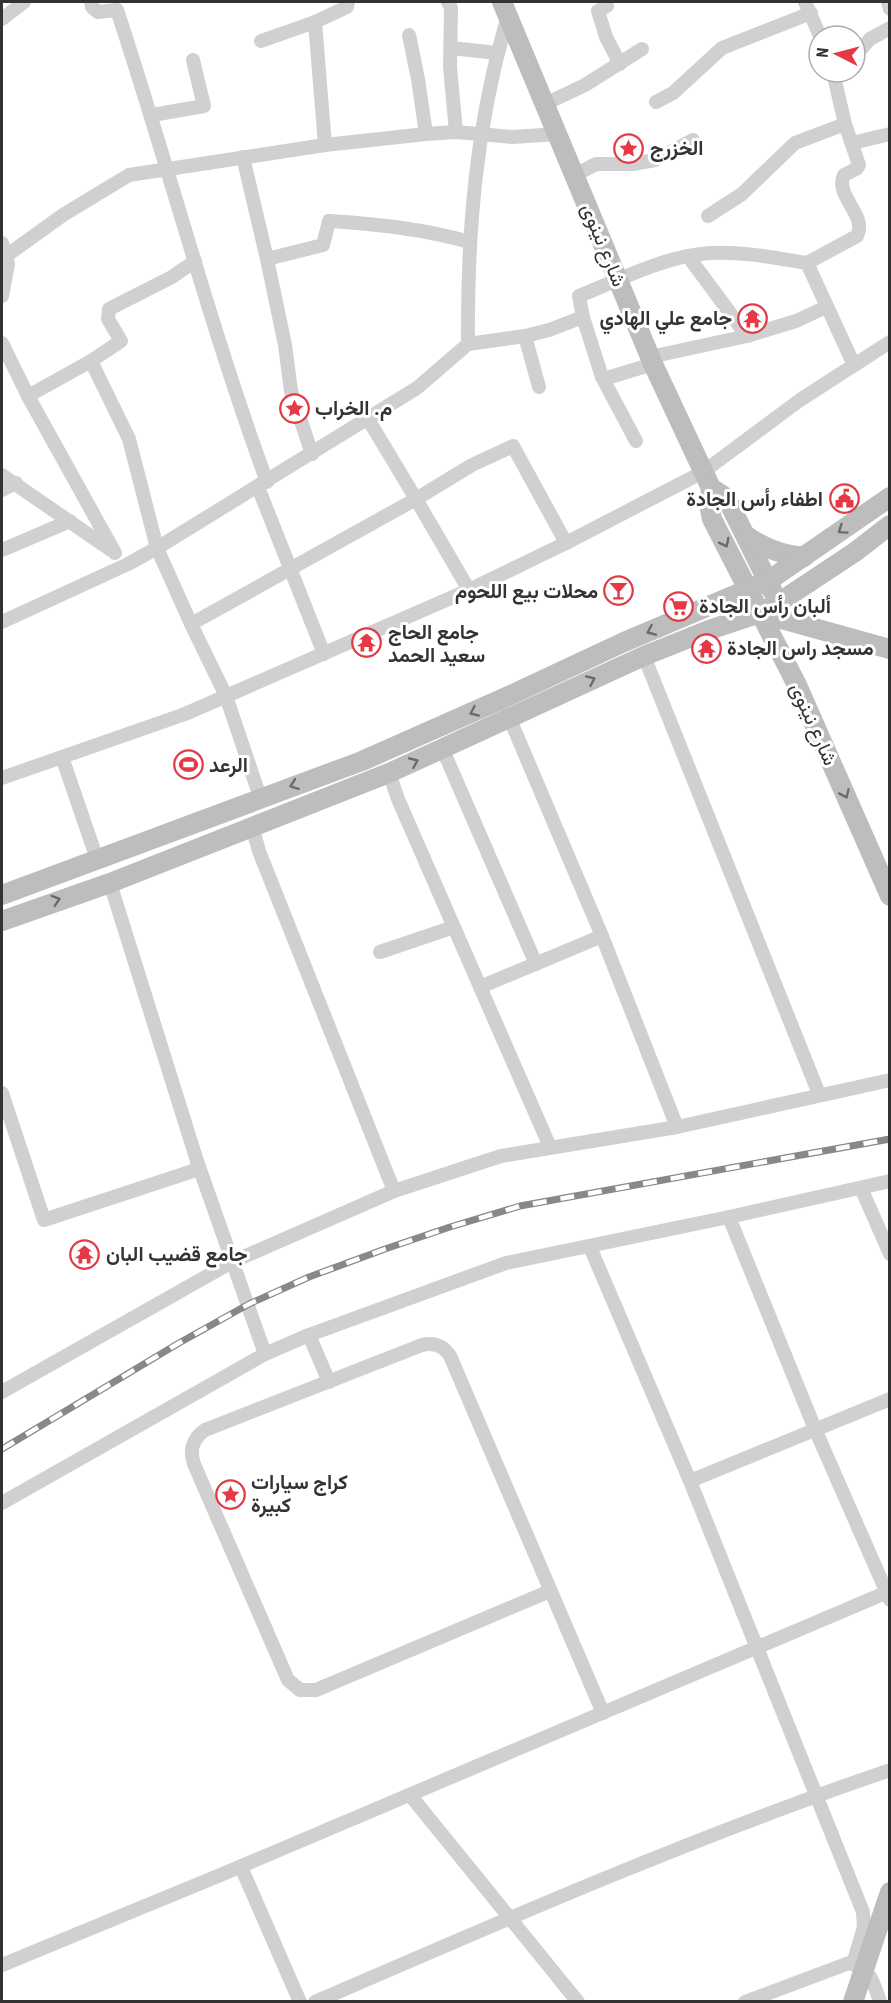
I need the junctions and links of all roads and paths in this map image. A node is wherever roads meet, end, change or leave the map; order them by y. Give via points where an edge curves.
1 (24, 2) edge
2 (91, 2) edge
3 (348, 2) edge
4 (448, 2) edge
5 (604, 2) edge
6 (888, 2) edge
7 (808, 7) edge
8 (505, 9) edge
9 (890, 9) edge
10 (2, 19) edge
11 (315, 22) junction
12 (815, 24) edge
13 (890, 28) edge
14 (409, 35) dead end
15 (261, 41) dead end
16 (867, 42) edge
17 (452, 48) junction
18 (642, 49) dead end
19 (497, 53) junction
20 (193, 60) dead end
21 (620, 64) junction
22 (836, 84) edge
23 (656, 102) dead end
24 (545, 104) junction
25 (152, 115) junction
26 (845, 124) junction
27 (456, 132) junction
28 (480, 133) junction
29 (426, 134) junction
30 (558, 134) junction
31 (890, 134) edge
32 (693, 140) dead end
33 (852, 143) junction
34 (325, 145) junction
35 (243, 157) junction
36 (168, 169) junction
37 (575, 175) junction
38 (708, 216) dead end
39 (470, 243) junction
40 (4, 250) edge
41 (688, 256) junction
42 (267, 259) junction
43 (195, 261) junction
44 (807, 263) junction
45 (618, 280) junction
46 (2, 296) edge
47 (826, 307) junction
48 (583, 317) junction
49 (525, 336) junction
50 (747, 336) junction
51 (890, 342) edge
52 (2, 343) edge
53 (468, 344) junction
54 (91, 361) junction
55 (651, 361) junction
56 (854, 365) junction
57 (602, 377) junction
58 (539, 387) dead end
59 (28, 396) junction
60 (368, 419) junction
61 (636, 441) dead end
62 (312, 454) junction
63 (2, 475) edge
64 (707, 480) junction
65 (16, 483) junction
66 (263, 484) junction
67 (2, 490) edge
68 (890, 497) edge
69 (416, 499) junction
70 (70, 521) junction
71 (890, 525) edge
72 (747, 536) junction
73 (566, 543) junction
74 (157, 548) junction
75 (2, 550) edge
76 (115, 553) junction
77 (804, 557) junction
78 (128, 564) junction
79 (289, 569) junction
80 (768, 581) junction
81 (748, 589) junction
82 (469, 590) junction
83 (778, 603) junction
84 (760, 613) junction
85 (2, 622) edge
86 (191, 624) junction
87 (890, 649) edge
88 (324, 654) junction
89 (644, 656) junction
90 (226, 696) junction
91 (509, 717) junction
92 (443, 750) junction
93 (62, 757) junction
94 (389, 773) junction
95 (2, 778) edge
96 (260, 797) junction
97 (252, 826) junction
98 (97, 859) junction
99 (110, 883) junction
100 (2, 895) edge
101 (890, 896) edge
102 (2, 921) edge
103 (454, 927) junction
104 (602, 936) junction
105 (380, 952) dead end
106 (536, 964) junction
107 (480, 987) junction
108 (890, 1080) edge
109 (2, 1093) edge
110 (819, 1094) junction
111 (677, 1127) junction
112 (550, 1146) junction
113 (199, 1169) junction
114 (890, 1181) edge
115 (861, 1188) junction
116 (394, 1191) junction
117 (729, 1217) junction
118 (590, 1247) junction
119 (890, 1254) edge
120 (233, 1264) junction
121 (309, 1335) junction
122 (264, 1352) junction
123 (329, 1382) junction
124 (2, 1392) edge
125 (890, 1399) edge
126 (815, 1429) junction
127 (690, 1482) junction
128 (2, 1503) edge
129 (550, 1591) junction
130 (888, 1595) edge
131 (758, 1647) junction
132 (603, 1713) junction
133 (890, 1770) edge
134 (410, 1795) junction
135 (816, 1795) junction
136 (241, 1867) junction
137 (890, 1892) edge
138 (510, 1918) junction
139 (2, 1965) edge
140 (859, 1966) junction
141 (300, 2001) edge
142 (315, 2001) edge
143 (578, 2001) edge
144 (745, 2001) edge
145 (853, 2001) edge
146 (880, 2001) edge

1 - 10 street
2 - 25 street via 98,12 117,10
3 - 11 street via 347,7
4 - 17 street
5 - 21 street via 607,6 598,10 600,19
6 - 9 street
7 - 12 street
7 - 23 street via 722,48 673,93
8 - 19 street
8 - 24 main road, شارع نينوى
11 - 15 street
11 - 34 street
13 - 16 street
14 - 29 street
17 - 19 street
17 - 27 street
18 - 21 street
19 - 28 street
20 - 25 street via 204,106
21 - 24 street
22 - 26 street
24 - 30 main road, شارع نينوى
25 - 36 street
26 - 33 street
26 - 38 street via 795,143 742,194
27 - 28 street
27 - 29 street
28 - 30 street via 512,137
28 - 39 street
29 - 34 street
30 - 37 main road, شارع نينوى
31 - 33 street
32 - 37 street via 655,160 633,165 596,164
33 - 44 street via 859,165 844,175 842,187 860,230 857,236
34 - 35 street
35 - 36 street
35 - 42 street
36 - 40 street via 129,175
36 - 43 street
37 - 45 main road, شارع نينوى
39 - 42 street via 430,231 329,221 323,245
39 - 53 street
40 - 46 street via 8,264
41 - 44 street via 747,254
41 - 45 street
41 - 50 street
42 - 62 street via 291,391
43 - 54 street via 109,309 108,319 121,341
43 - 66 street
44 - 47 street
45 - 48 street via 579,296
45 - 55 main road, شارع نينوى
47 - 50 street
47 - 56 street
48 - 49 street
48 - 57 street
49 - 53 street
49 - 58 street
50 - 55 street
51 - 56 street
52 - 59 street
53 - 60 street via 417,388
54 - 59 street
54 - 74 street via 129,439
55 - 57 street
55 - 64 main road, شارع نينوى
56 - 64 street via 800,400
57 - 61 street
59 - 76 street
60 - 62 street
60 - 69 street
62 - 66 street
63 - 65 street
64 - 72 main road, شارع نينوى via 726,499
64 - 73 street
64 -> 81 main road, شارع نينوى via 712,519
65 - 67 street
65 - 70 street
66 - 74 street
66 - 79 street
68 -> 77 main road
69 - 73 street via 513,446
69 - 79 street
69 - 82 street
70 - 75 street
70 - 76 street
71 - 83 main road
72 - 77 main road via 774,551
72 - 80 main road, شارع نينوى
73 - 82 street
74 - 78 street
74 - 86 street
76 - 78 street
77 - 80 main road
78 - 85 street
79 - 86 street
79 - 88 street
80 - 81 main road
80 - 83 main road, شارع نينوى
81 - 84 main road, شارع نينوى
81 -> 96 main road via 362,761
82 - 88 street
83 - 84 main road
84 - 87 main road
84 - 89 main road
84 -> 101 main road, شارع نينوى via 797,685
86 - 90 street
88 - 90 street
91 -> 89 main road
89 - 110 street
90 - 93 street
90 - 96 street
91 - 92 main road
91 - 104 street
94 -> 92 main road
92 - 106 street
93 - 95 street
93 - 98 street
94 - 97 main road
94 - 103 street
96 - 98 main road
97 - 99 main road
97 - 116 street
98 - 100 main road
102 -> 99 main road
99 - 113 street
103 - 105 street
103 - 107 street
104 - 106 street
104 - 111 street
106 - 107 street
107 - 112 street
108 - 110 street
109 - 113 street via 44,1220
110 - 111 street
111 - 112 street
112 - 116 street via 501,1156
113 - 120 street
114 - 115 street
115 - 117 street
115 - 119 street
116 - 120 street
117 - 118 street
117 - 126 street
118 - 121 street via 506,1263
118 - 127 street
120 - 122 street
120 - 124 street
121 - 122 street
121 - 123 street
122 - 128 street
123 - 129 street via 422,1345 436,1344 447,1352
123 - 129 street via 205,1431 195,1439 191,1451 291,1684 300,1690 316,1690
125 - 126 street
126 - 127 street
126 - 130 street
127 - 131 street
129 - 132 street
130 - 131 street
131 - 132 street
131 - 135 street
132 - 134 street
133 - 135 street
134 - 136 street
134 - 138 street
135 - 138 street
135 - 140 street via 864,1917
136 - 139 street
136 - 141 street
137 - 140 main road
138 - 142 street
138 - 143 street
140 - 144 street via 845,1964
140 - 145 main road
140 - 146 street via 870,1975

